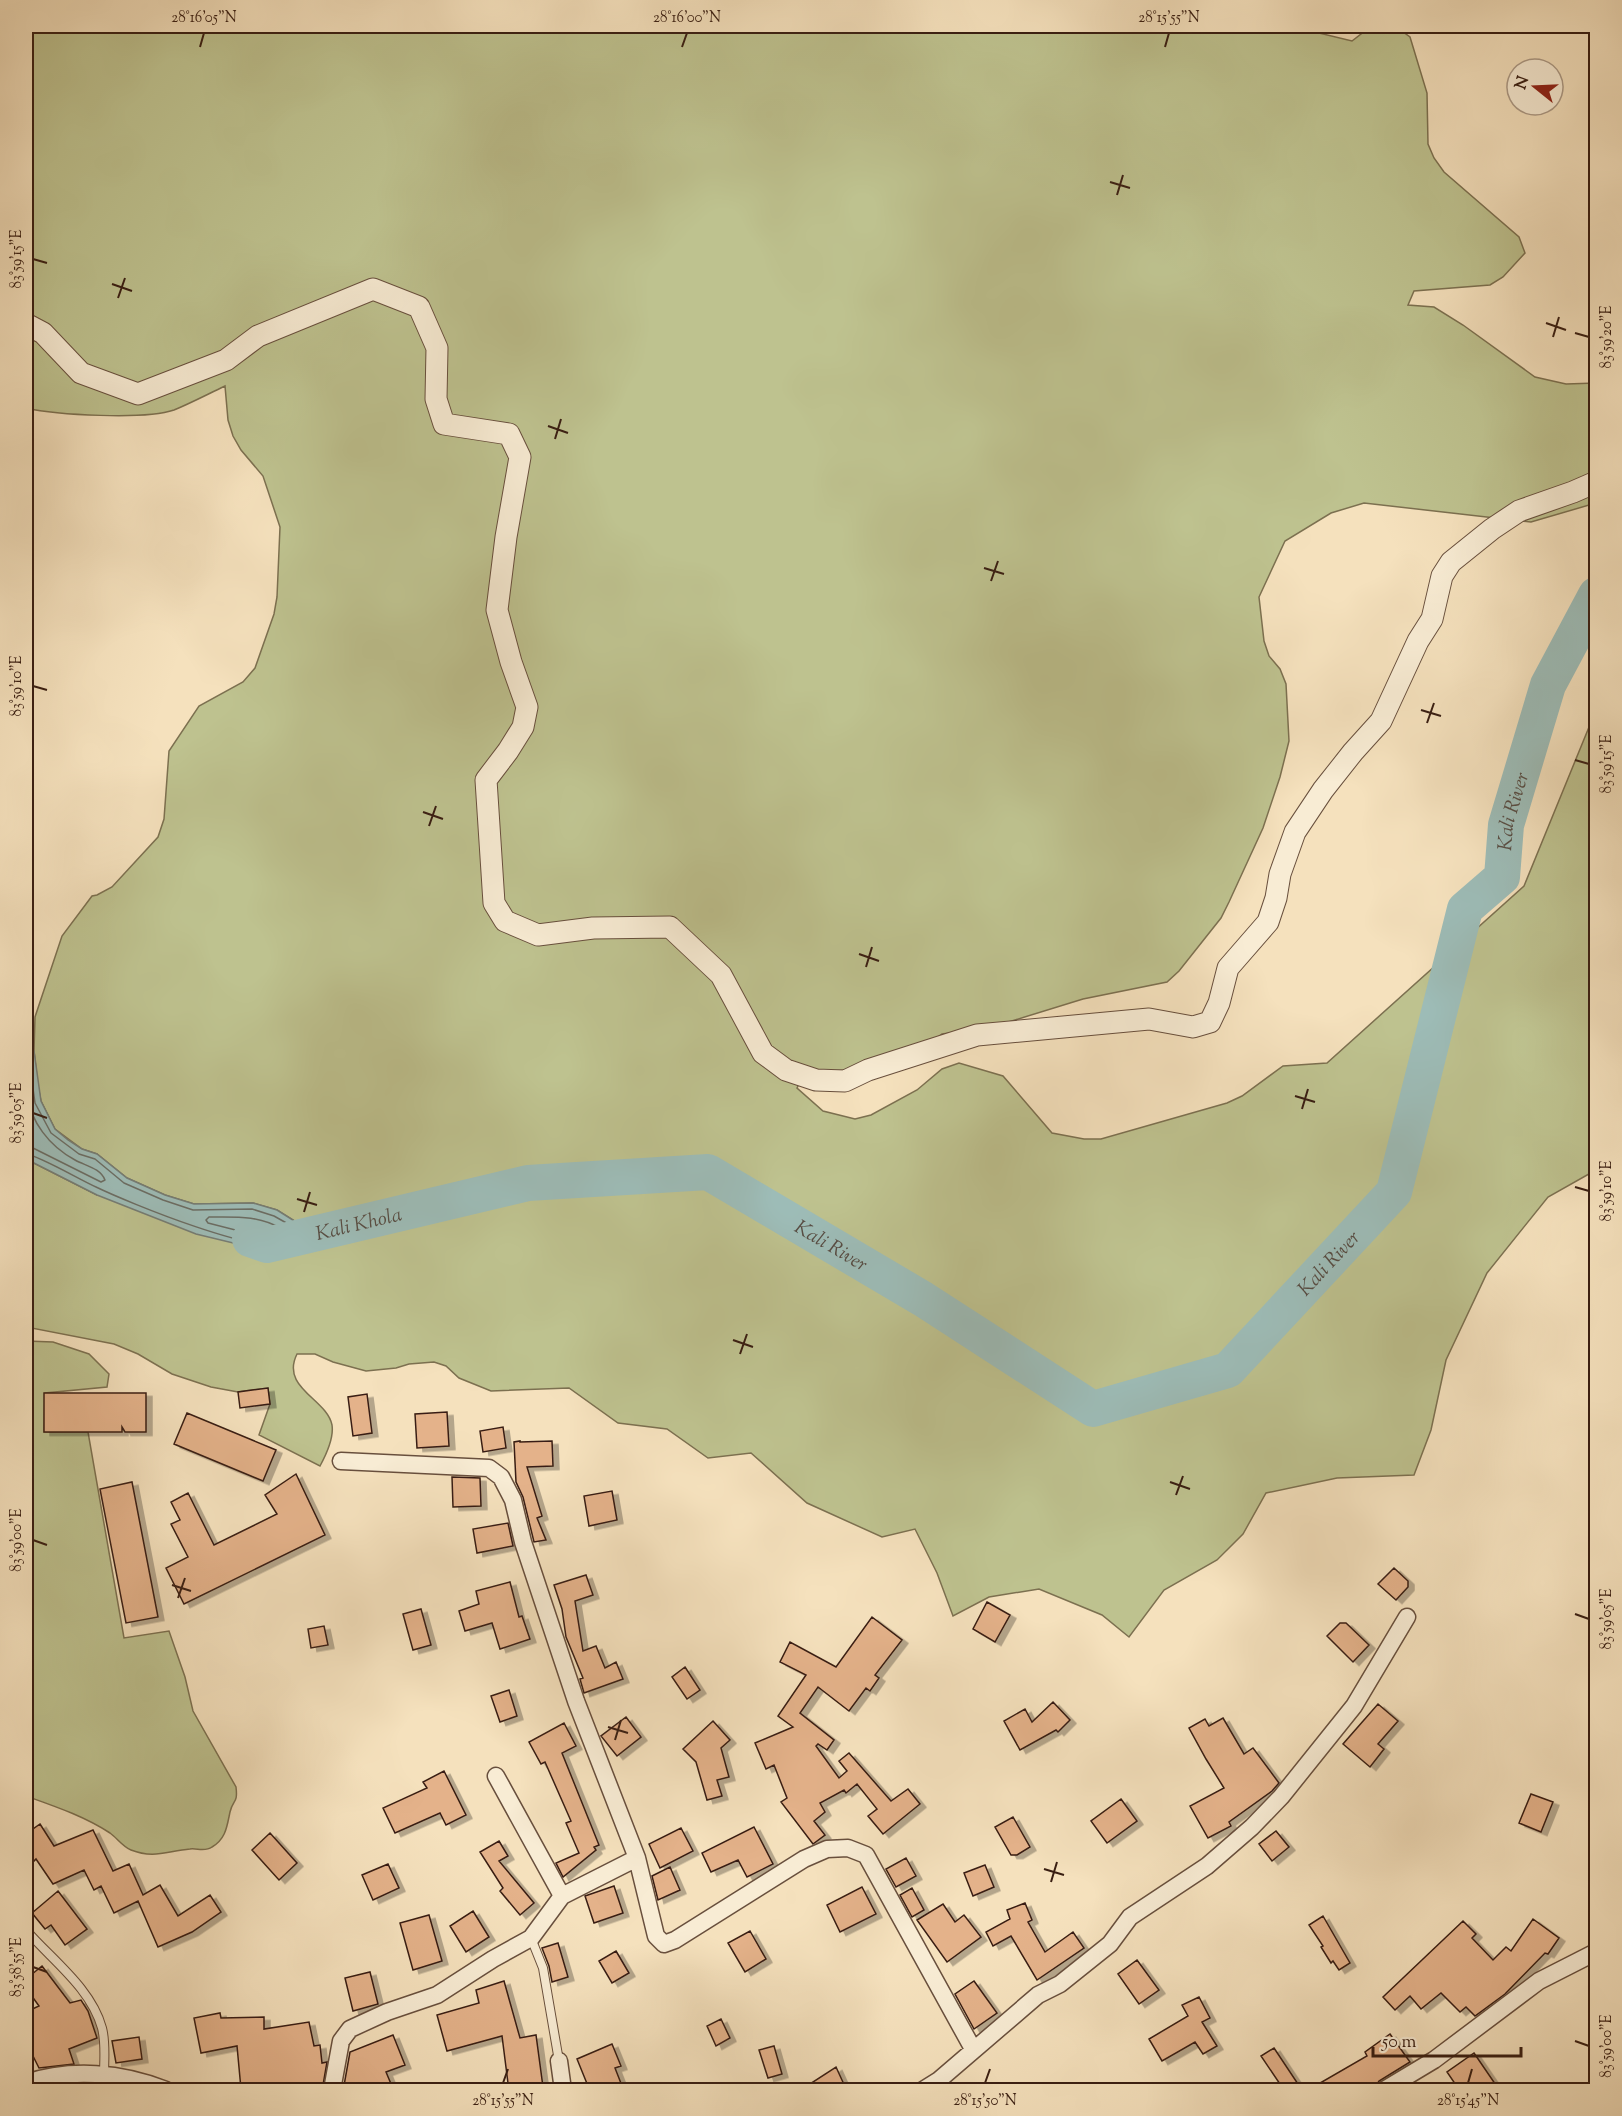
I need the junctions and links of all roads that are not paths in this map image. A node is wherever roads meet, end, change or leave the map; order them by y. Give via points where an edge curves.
1 (26, 324) edge
2 (1596, 482) edge
3 (341, 1461) dead end
4 (1407, 1617) dead end
5 (496, 1776) dead end
6 (637, 1858) junction
7 (562, 1896) junction
8 (26, 1930) edge
9 (531, 1938) junction
10 (1596, 1952) edge
11 (973, 2049) junction
12 (559, 2061) joint
13 (104, 2075) junction
14 (26, 2083) edge
15 (166, 2091) edge
16 (332, 2091) edge
17 (563, 2091) edge
18 (923, 2091) edge
19 (1384, 2091) edge

1 - 2 street via 43,333 81,373 138,394 226,360 258,336 373,289 419,308 437,348 436,399 444,424 509,434 520,457 497,610 527,707 523,727 486,780 494,903 505,921 538,935 593,928 670,927 721,975 763,1053 786,1070 816,1080 845,1082 868,1070 977,1035 1149,1019 1193,1028 1210,1022 1220,1004 1228,968 1268,922 1294,832 1380,721 1432,619 1442,576 1451,562 1519,512
3 - 6 street via 489,1468 501,1477 513,1500 523,1542 576,1701
4 - 11 street via 1354,1706 1252,1827 1207,1866 1130,1917 1110,1944 1060,1984 1038,1995
5 - 7 street
6 - 7 street
6 - 11 street via 656,1936 664,1944 804,1859 827,1849 848,1848 866,1855
7 - 9 street
8 - 13 lane via 82,1990 96,2011 103,2030
9 - 12 lane via 543,1968
9 - 16 street via 437,1995 350,2029 341,2041
10 - 19 street via 1539,1980 1434,2060
11 - 18 street
12 - 17 street
13 - 14 street via 47,2076
13 - 15 street

